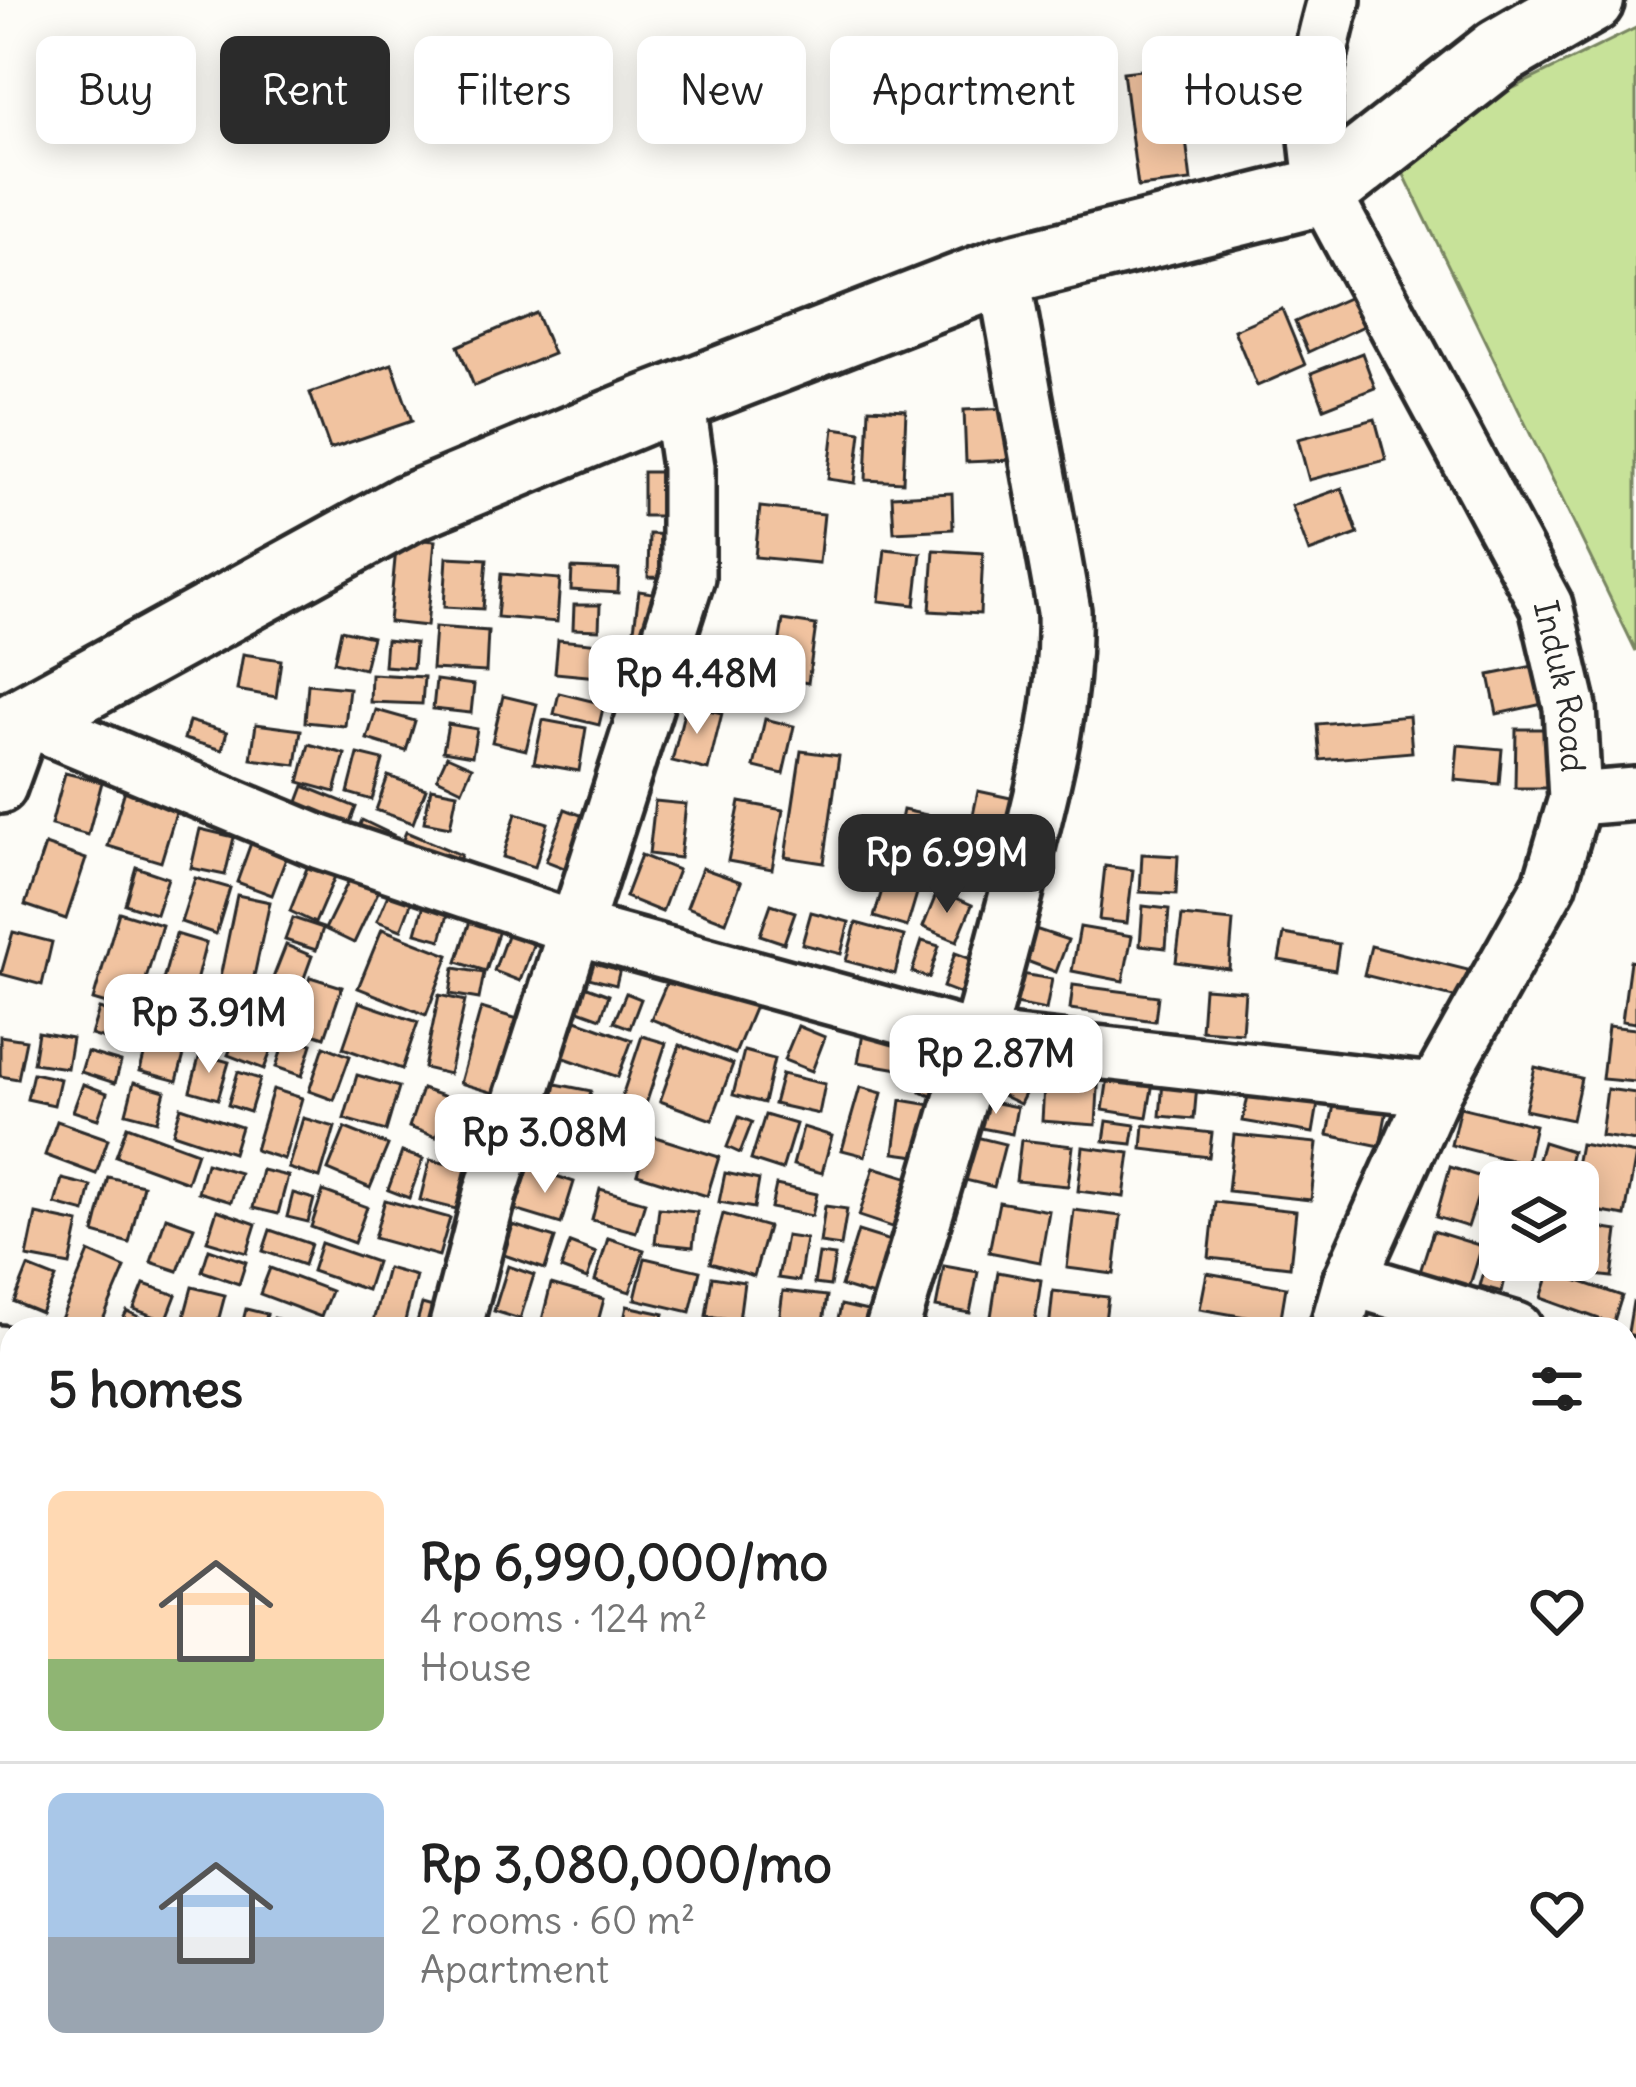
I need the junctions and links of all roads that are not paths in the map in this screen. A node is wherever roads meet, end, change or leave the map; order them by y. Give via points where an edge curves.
1 (1334, 0) edge
2 (1590, 0) edge
3 (1323, 191) junction
4 (1004, 272) junction
5 (678, 399) junction
6 (18, 725) edge
7 (0, 787) edge
8 (1636, 794) edge
9 (1575, 799) junction
10 (578, 929) junction
11 (979, 1039) junction
12 (1435, 1090) junction
13 (1350, 1279) junction
14 (458, 1317) edge
15 (896, 1317) edge
16 (1339, 1317) edge
17 (1476, 1317) edge

1 - 3 street, Induk Road via 1310,119
2 - 3 street via 1500,52
3 - 4 street
3 - 9 street, Induk Road via 1546,605 1570,706
4 - 5 street
4 - 11 street via 1064,611 1066,665 1060,723
5 - 6 street via 409,508
5 - 10 street via 688,467 688,577
6 - 7 street
6 - 10 street via 302,836
8 - 9 street
9 - 12 street, Induk Road via 1550,884
10 - 11 street
10 - 14 street
11 - 12 street
11 - 15 street
12 - 13 street, Induk Road
13 - 16 street, Induk Road
13 - 17 street

